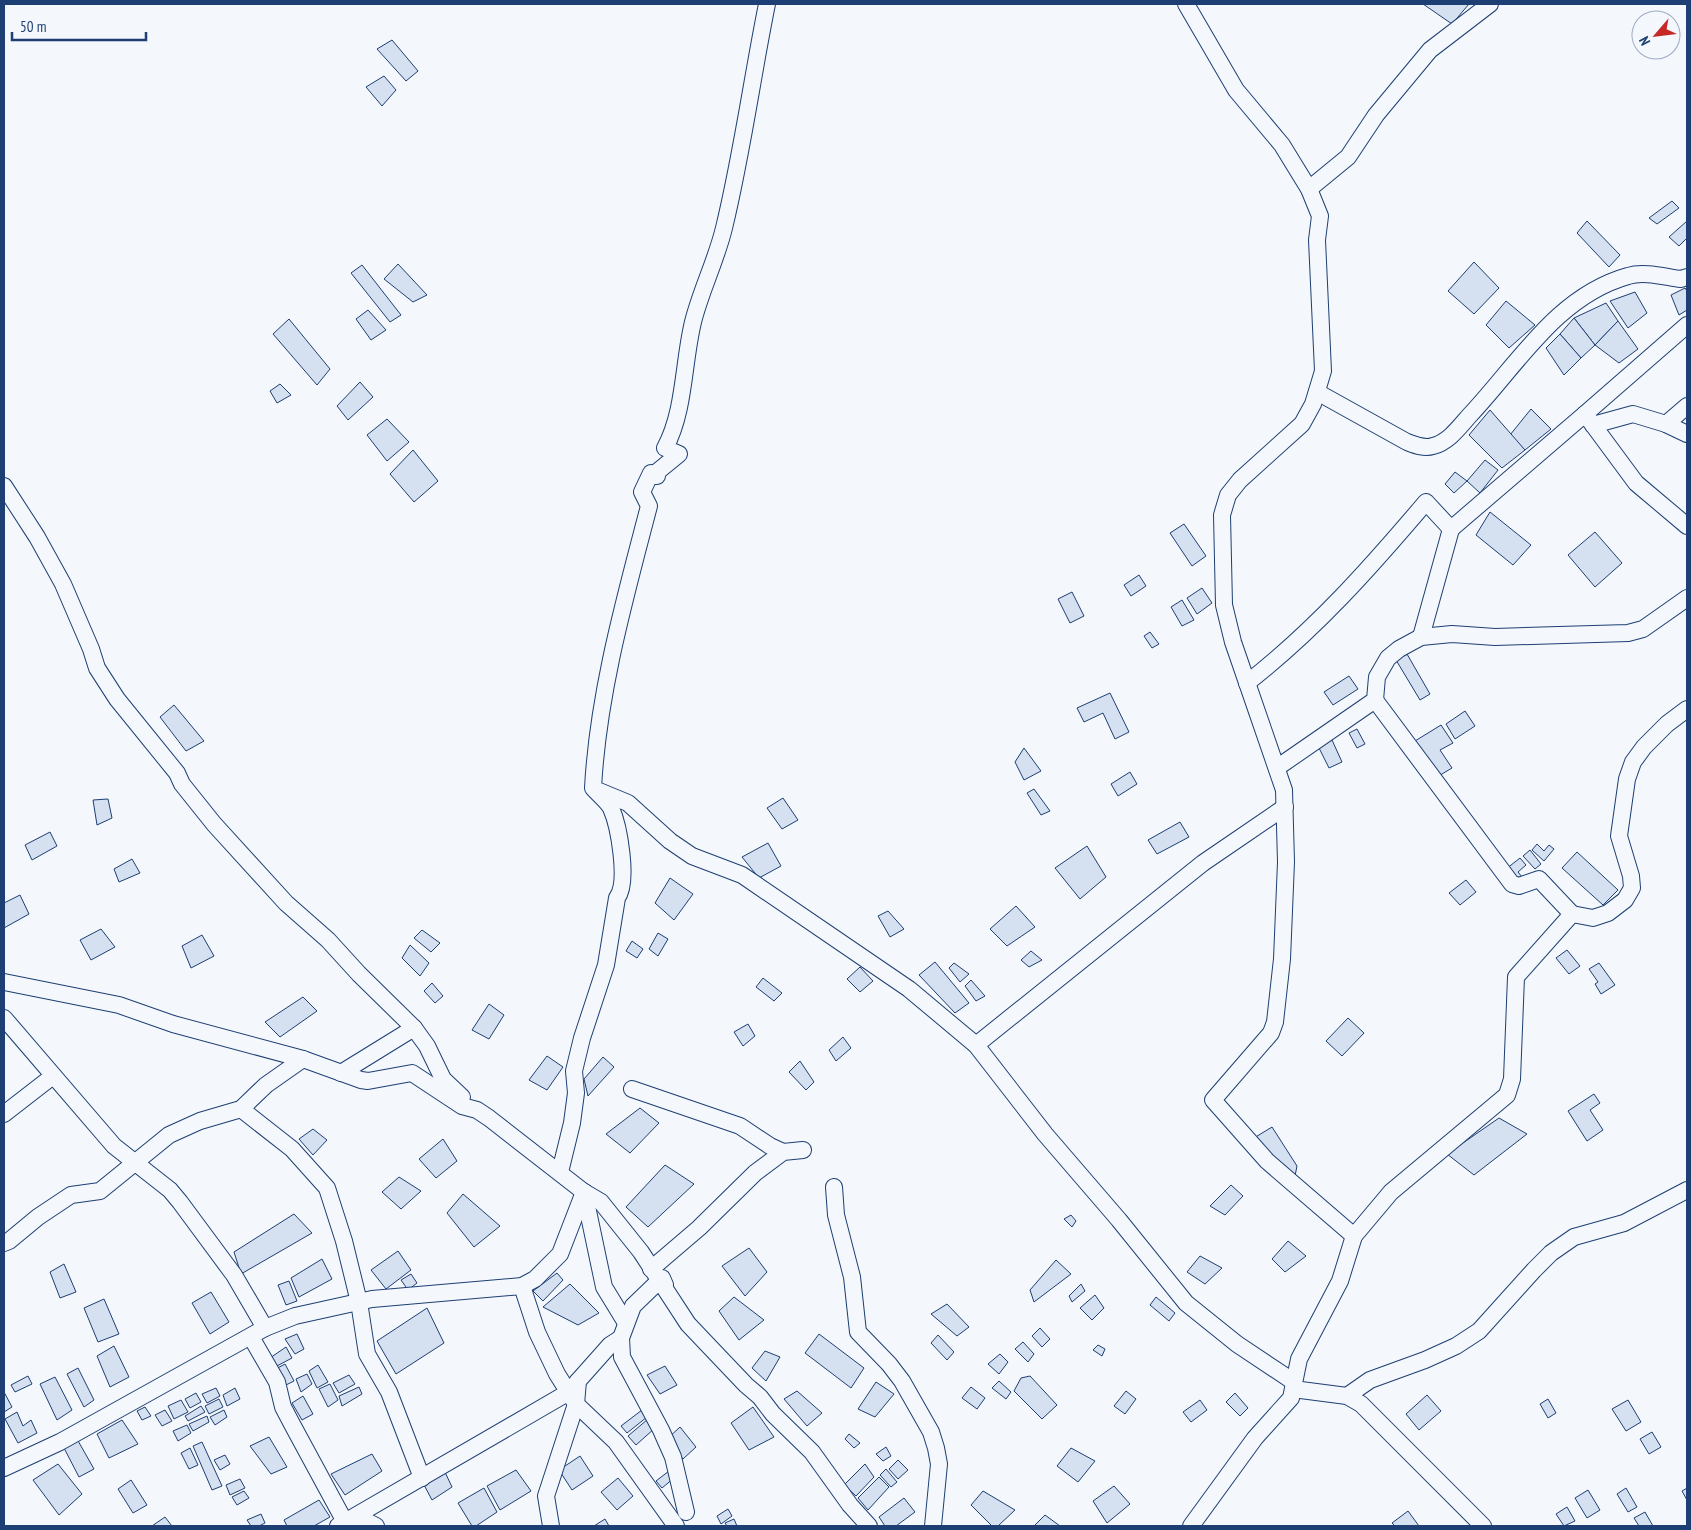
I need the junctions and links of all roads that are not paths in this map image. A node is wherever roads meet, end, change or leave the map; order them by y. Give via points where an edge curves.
1 (767, 4) edge
2 (1186, 4) edge
3 (1490, 4) edge
4 (1309, 189) junction
5 (1687, 277) edge
6 (1687, 326) edge
7 (1317, 392) junction
8 (1687, 406) edge
9 (1589, 420) junction
10 (1666, 424) junction
11 (1687, 434) edge
12 (4, 486) edge
13 (1685, 520) edge
14 (1451, 529) junction
15 (1687, 599) edge
16 (1421, 638) junction
17 (1247, 683) junction
18 (1375, 700) junction
19 (1687, 709) edge
20 (1278, 767) junction
21 (592, 788) junction
22 (1285, 808) junction
23 (1572, 914) junction
24 (4, 982) edge
25 (4, 1018) edge
26 (414, 1028) junction
27 (976, 1045) junction
28 (303, 1058) junction
29 (341, 1074) junction
30 (53, 1076) junction
31 (632, 1089) dead end
32 (240, 1109) junction
33 (477, 1110) junction
34 (4, 1114) edge
35 (803, 1150) dead end
36 (783, 1152) junction
37 (135, 1162) junction
38 (560, 1172) junction
39 (834, 1187) dead end
40 (1687, 1190) edge
41 (584, 1192) junction
42 (1354, 1236) junction
43 (4, 1243) edge
44 (660, 1281) junction
45 (522, 1286) junction
46 (360, 1302) junction
47 (623, 1331) junction
48 (258, 1333) junction
49 (1293, 1386) junction
50 (574, 1392) junction
51 (1347, 1396) junction
52 (4, 1468) edge
53 (422, 1478) junction
54 (686, 1512) dead end
55 (341, 1524) edge
56 (376, 1526) edge
57 (551, 1526) edge
58 (676, 1526) edge
59 (869, 1526) edge
60 (934, 1526) edge
61 (1191, 1526) edge
62 (1483, 1526) edge

1 - 21 street via 724,229 693,321 680,398 671,437 665,448 679,454 661,466 657,476 651,473 642,492 650,506 615,642 595,751
2 - 4 street via 1236,90 1282,145
3 - 4 street via 1430,50 1376,115 1348,157
4 - 7 street via 1320,216 1317,240 1323,371
5 - 7 street via 1630,275 1594,289 1540,334 1449,437 1432,447 1407,442
6 - 9 street
7 - 17 street via 1302,424 1240,480 1228,495 1222,515 1224,605
8 - 10 street
9 - 10 street via 1633,414
9 - 13 street via 1636,483
9 - 14 street
10 - 11 street
12 - 26 street via 63,584 97,668 182,784 286,903 328,940
14 - 16 street
14 - 17 street via 1426,502 1336,604 1289,650
15 - 16 street via 1643,629 1628,633 1495,637 1452,634
16 - 18 street via 1398,649 1388,658 1377,677
17 - 20 street
18 - 20 street
18 - 23 street via 1512,884 1518,886 1539,879
19 - 23 street via 1666,724 1644,747 1627,778 1619,836 1632,888 1625,900 1608,913 1593,918
20 - 22 street
21 - 27 street via 628,803 692,856 742,875 909,989
21 - 38 street via 610,806 614,819 622,854 621,892 617,898 606,965 574,1071 576,1093 572,1123
22 - 27 street via 1203,863
22 - 42 street via 1282,959 1275,1022 1271,1033 1213,1100 1267,1162
23 - 42 street via 1516,977 1512,1079 1506,1095 1391,1192
24 - 28 street via 119,1005 173,1024
25 - 30 street
26 - 29 street
26 - 33 street via 443,1078
27 - 49 street via 1045,1134 1186,1303
28 - 29 street
28 - 32 street
29 - 33 street via 368,1081 412,1073 462,1106
30 - 34 street
30 - 37 street via 114,1146
31 - 36 street via 740,1126
32 - 37 street via 200,1121 169,1136
32 - 46 street via 292,1149 327,1188
33 - 38 street
35 - 36 street
36 - 44 street via 755,1173 699,1228
37 - 43 street via 100,1191 71,1195
37 - 48 street via 170,1190 191,1216 248,1296
38 - 41 street
39 - 60 street via 836,1215 852,1277 858,1332 902,1381 931,1432 936,1448 939,1464
40 - 51 street via 1624,1223 1574,1237 1534,1270 1479,1331 1433,1357 1370,1380
41 - 44 street via 601,1202
41 - 45 street via 560,1254 536,1279
41 - 47 street via 604,1287
42 - 49 street via 1340,1281 1299,1359
44 - 47 street via 634,1306
44 - 59 street via 688,1324 812,1452
45 - 46 street via 391,1296
45 - 50 street via 537,1332
46 - 48 street via 295,1316
46 - 53 street via 367,1354 389,1392
47 - 50 street
47 - 54 street via 622,1357 661,1430 672,1457
48 - 52 street via 60,1442
48 - 55 street via 283,1407
49 - 51 street
49 - 61 street via 1291,1398 1255,1438
50 - 53 street
50 - 57 street via 546,1496
50 - 58 street via 616,1442
51 - 62 street via 1377,1418
53 - 55 street
55 - 56 street via 368,1522

